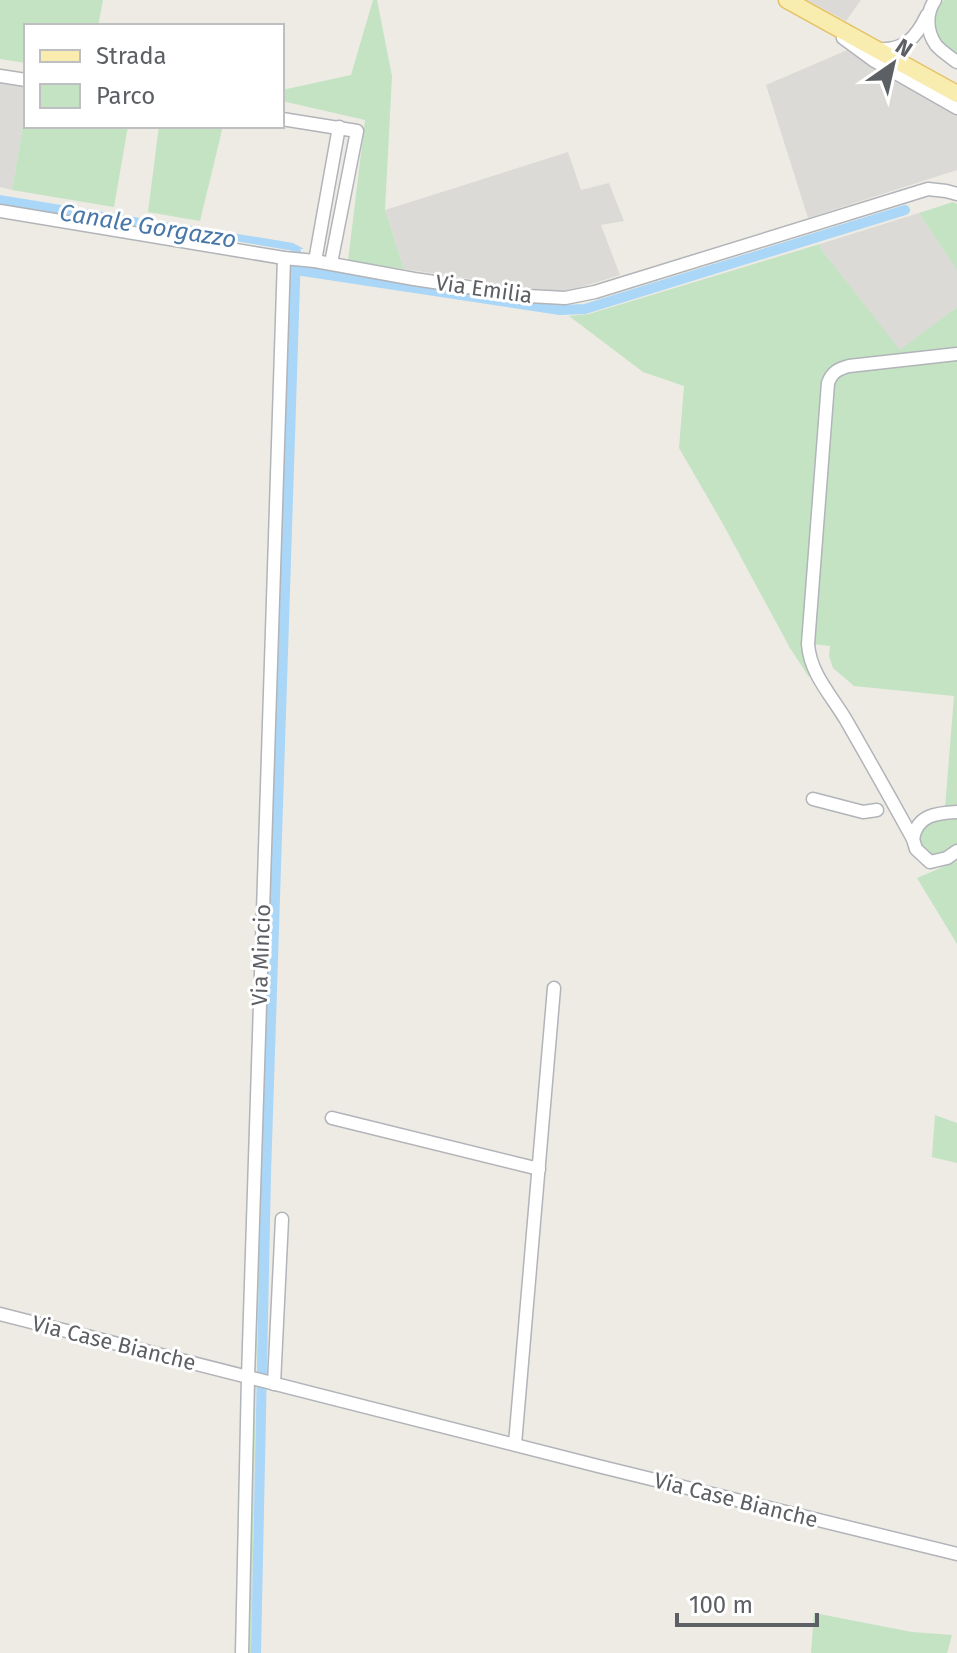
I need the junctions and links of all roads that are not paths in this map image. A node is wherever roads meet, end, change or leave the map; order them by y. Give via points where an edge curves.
1 (787, 0) edge
2 (935, 0) edge
3 (809, 12) junction
4 (928, 12) junction
5 (876, 49) junction
6 (957, 62) edge
7 (0, 76) edge
8 (24, 80) edge
9 (957, 94) edge
10 (957, 108) edge
11 (284, 119) edge
12 (339, 127) junction
13 (957, 194) edge
14 (0, 211) edge
15 (293, 259) junction
16 (315, 261) junction
17 (331, 263) junction
18 (957, 354) edge
19 (813, 799) dead end
20 (877, 810) dead end
21 (957, 812) edge
22 (913, 839) junction
23 (957, 851) edge
24 (554, 988) dead end
25 (332, 1118) dead end
26 (539, 1169) junction
27 (282, 1219) dead end
28 (0, 1314) edge
29 (251, 1378) junction
30 (271, 1383) junction
31 (515, 1444) junction
32 (957, 1554) edge
33 (242, 1653) edge

1 - 3 main road
2 - 4 street
3 - 5 main road
3 - 10 street via 873,60
4 - 5 street via 907,43
4 - 6 street via 937,46
5 - 9 main road
7 - 8 street
11 - 12 street
12 - 16 street
12 - 17 street via 357,131
13 - 17 street, Via Emilia via 928,189 565,298
14 - 15 street, Via Emilia
15 - 16 street, Via Emilia
15 - 29 street, Via Mincio
16 - 17 street, Via Emilia
18 - 22 street via 849,366 835,371 828,383 809,658
19 - 20 street via 863,812
21 - 22 street via 920,821
22 - 23 street via 930,862
24 - 26 street
25 - 26 street
26 - 31 street
27 - 30 street
28 - 29 street, Via Case Bianche
29 - 30 street, Via Case Bianche
29 - 33 street, Via Mincio
30 - 31 street, Via Case Bianche
31 - 32 street, Via Case Bianche

